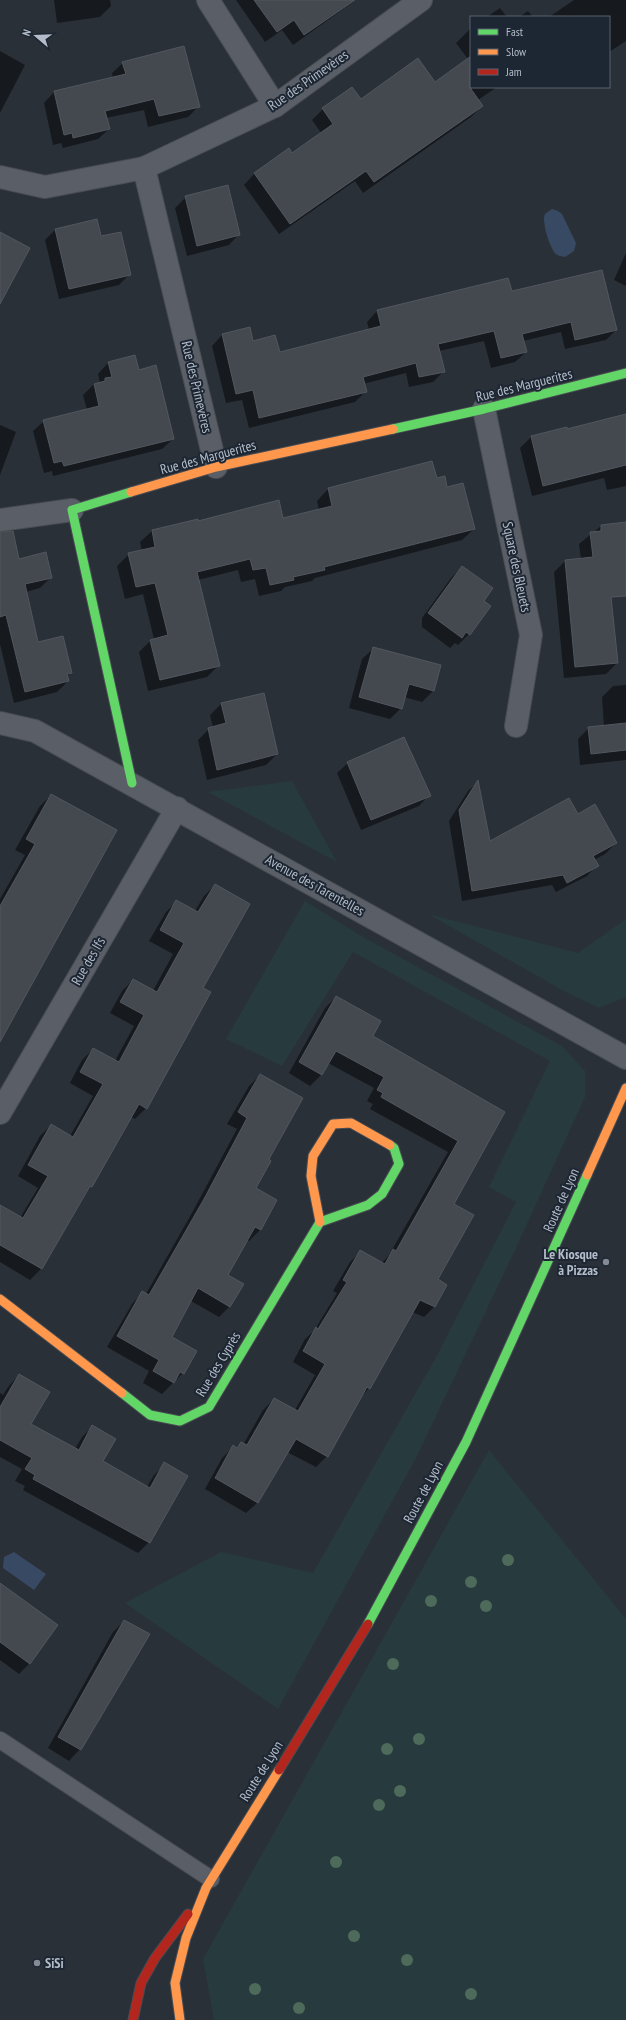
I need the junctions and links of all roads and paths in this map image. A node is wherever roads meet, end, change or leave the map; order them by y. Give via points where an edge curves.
1 (208, 0) edge
2 (421, 0) edge
3 (275, 106) junction
4 (144, 168) junction
5 (0, 177) edge
6 (626, 373) edge
7 (484, 410) junction
8 (216, 467) junction
9 (72, 510) junction
10 (0, 520) edge
11 (0, 723) edge
12 (516, 726) dead end
13 (132, 783) junction
14 (177, 808) junction
15 (626, 1058) edge
16 (626, 1088) edge
17 (0, 1113) edge
18 (320, 1222) junction
19 (0, 1299) edge
20 (0, 1740) edge
21 (208, 1884) junction
22 (133, 2020) edge
23 (180, 2020) edge

1 - 3 street
2 - 3 street, Rue des Primevères
3 - 4 street, Rue des Primevères
4 - 5 street, Rue des Primevères via 45,187
4 - 8 street, Rue des Primevères
6 - 7 street, Rue des Marguerites
7 - 8 street, Rue des Marguerites
7 - 12 street, Square des Bleuets via 531,635
8 - 9 street, Rue des Marguerites
9 - 10 street
9 - 13 street
11 - 13 street, Avenue des Tarentelles via 35,731
13 - 14 street, Avenue des Tarentelles
14 - 15 street, Avenue des Tarentelles
14 - 17 street, Rue des Ifs
16 - 21 street, Route de Lyon via 466,1442 363,1634
18 - 18 street via 368,1205 382,1194 399,1164 394,1148 351,1123 333,1124 313,1156 311,1176
18 - 19 street, Rue des Cyprès via 209,1407 180,1421 150,1415
20 - 21 lane
21 - 22 street, Route de Lyon via 155,1958 141,1983
21 - 23 street, Route de Lyon via 186,1938 175,1984

